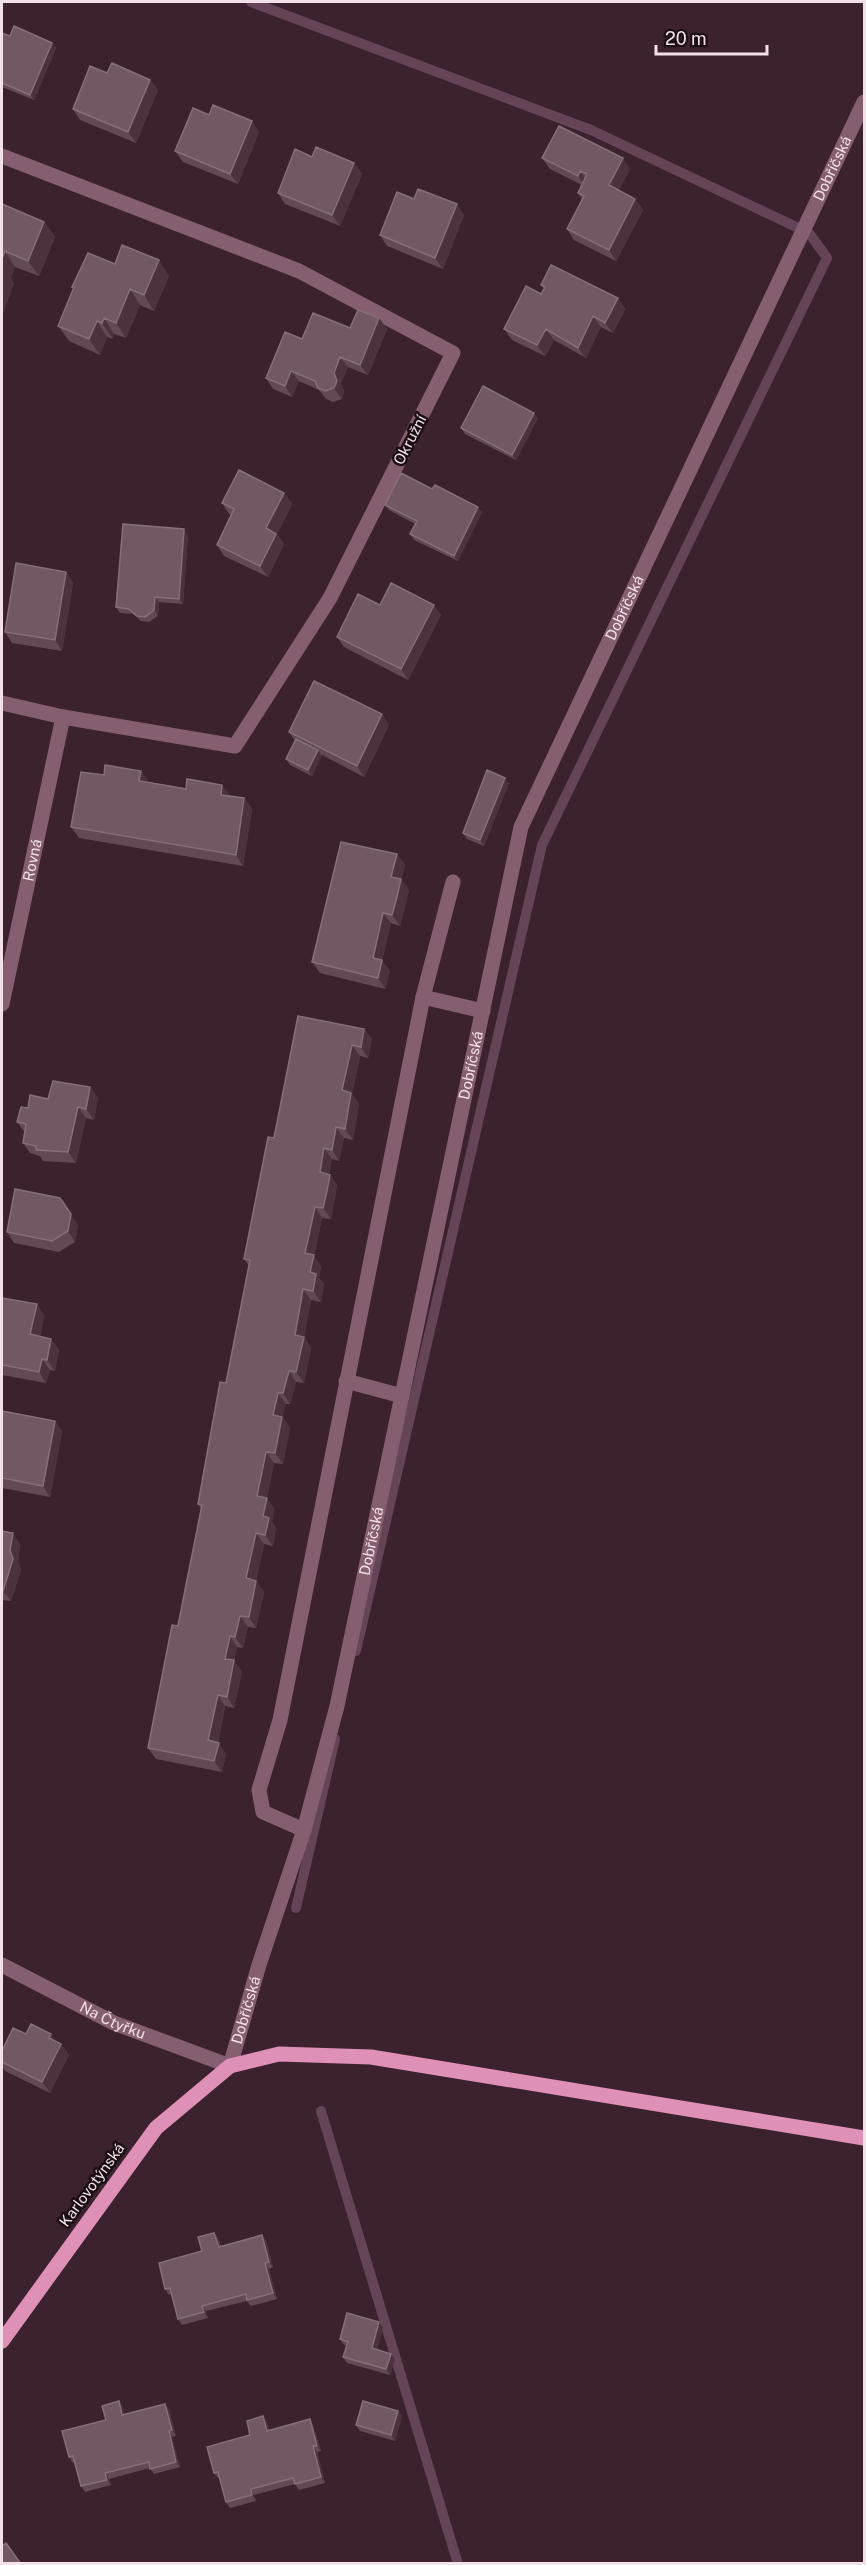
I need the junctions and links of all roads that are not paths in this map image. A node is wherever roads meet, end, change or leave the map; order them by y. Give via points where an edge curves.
1 (864, 102) edge
2 (2, 156) edge
3 (2, 703) edge
4 (63, 717) junction
5 (453, 882) dead end
6 (423, 997) junction
7 (2, 1004) edge
8 (483, 1011) junction
9 (346, 1381) junction
10 (402, 1396) junction
11 (304, 1830) junction
12 (2, 1965) edge
13 (230, 2066) junction
14 (864, 2138) edge
15 (2, 2341) edge

1 - 8 street, Dobříčská via 521,827
2 - 4 street, Okružní via 299,271 453,353 330,598 235,746
3 - 4 street, Okružní
4 - 7 street, Rovná
5 - 6 street
6 - 8 street
6 - 9 street
8 - 10 street, Dobříčská
9 - 10 street
9 - 11 street via 280,1720 259,1790 262,1812
10 - 11 street, Dobříčská via 337,1706
11 - 13 street, Dobříčská
12 - 13 street, Na Čtyřku via 114,2023
13 - 14 main road via 279,2054 371,2057
13 - 15 main road, Karlovotýnská via 156,2128

